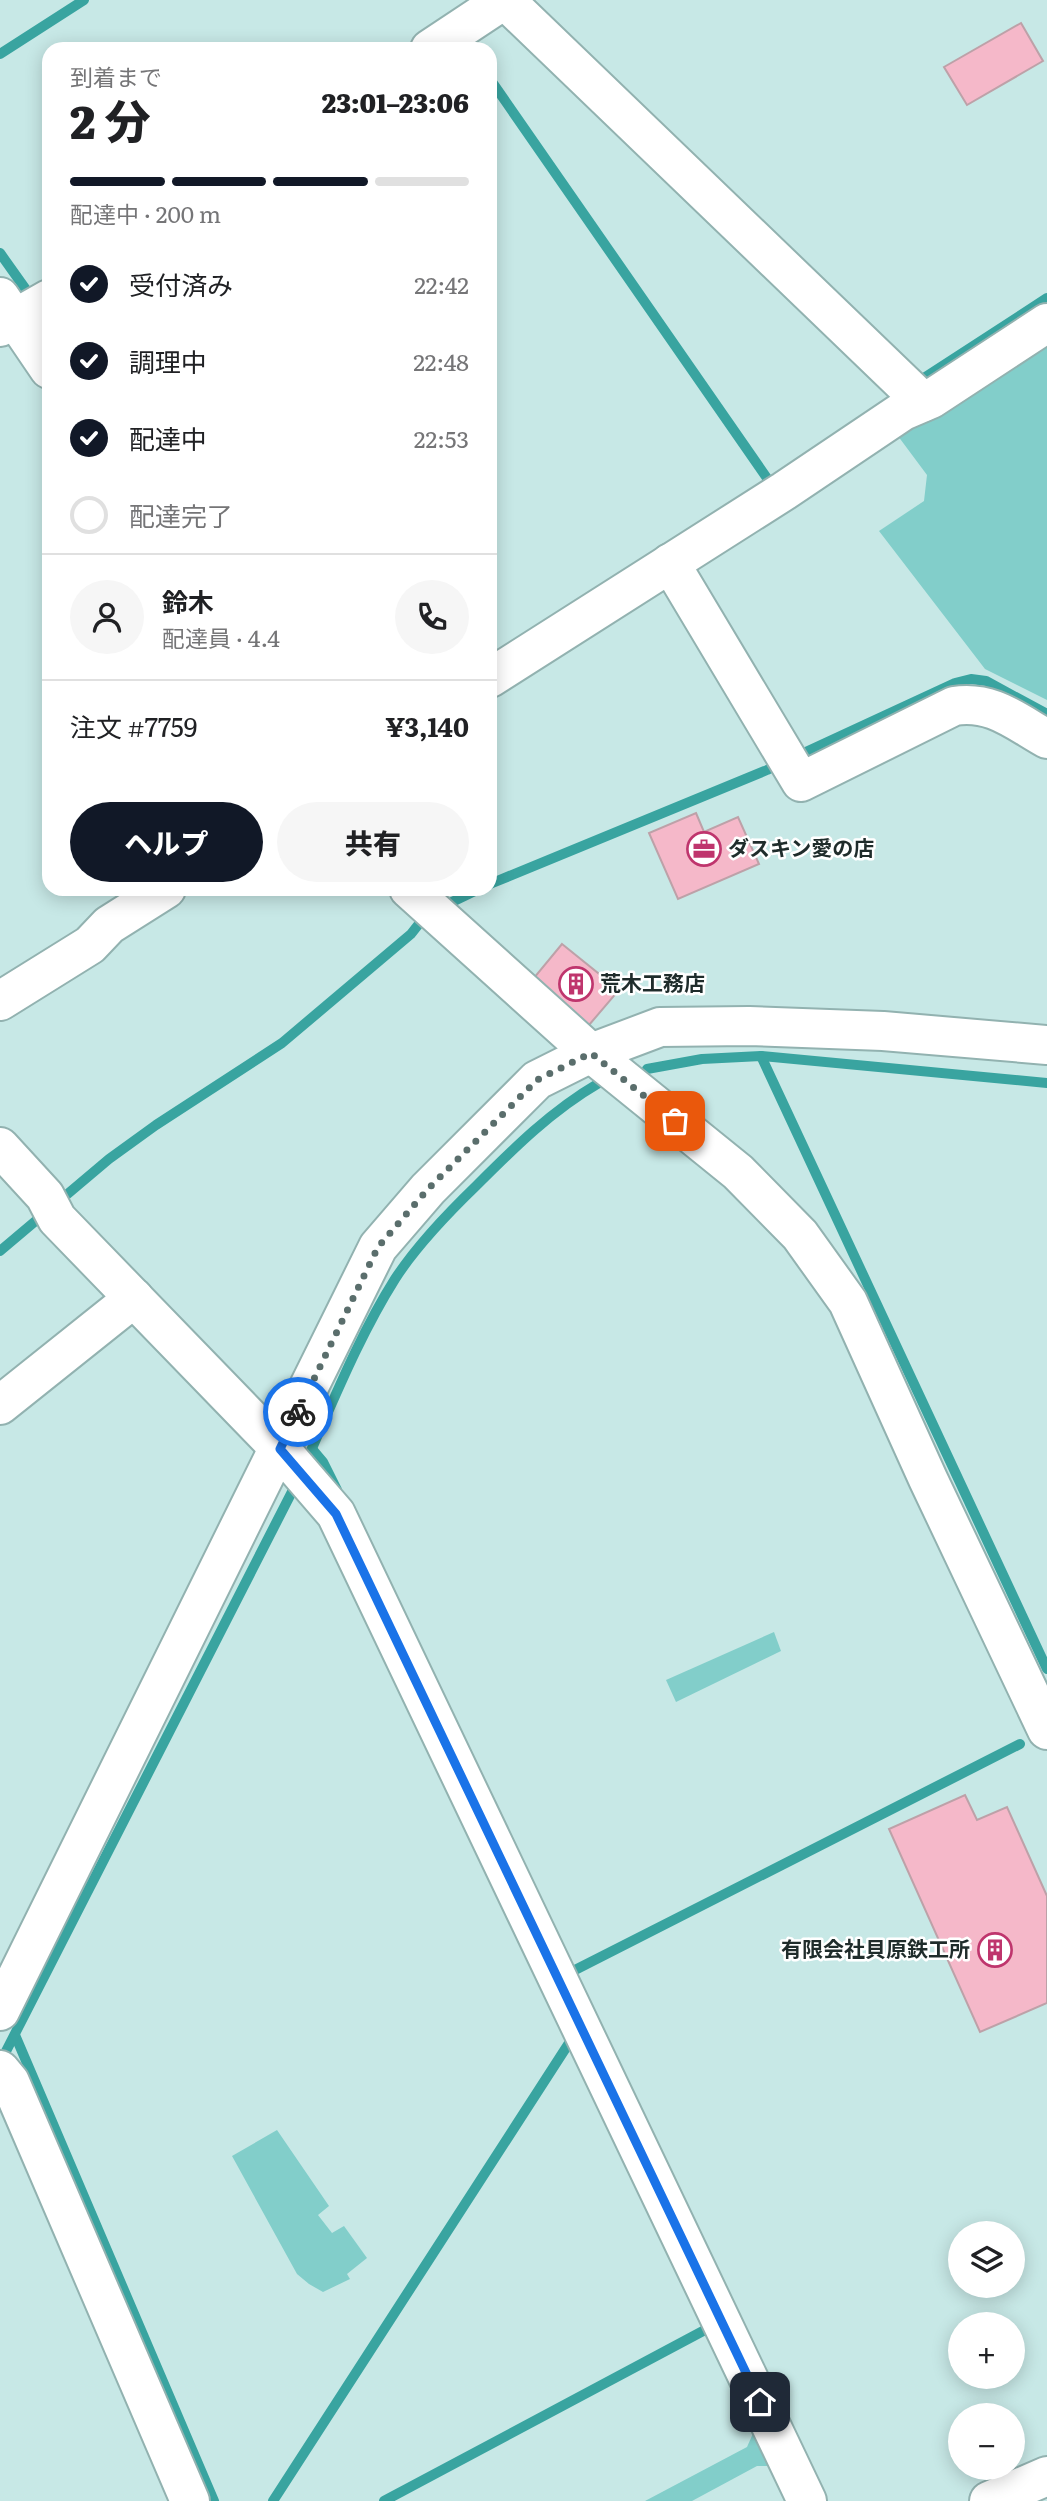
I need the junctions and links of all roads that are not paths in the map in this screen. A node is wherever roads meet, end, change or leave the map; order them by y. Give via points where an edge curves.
1 (504, 0) edge
2 (448, 37) edge
3 (23, 309) edge
4 (1047, 323) edge
5 (42, 353) edge
6 (923, 402) junction
7 (670, 563) junction
8 (497, 674) edge
9 (1047, 739) edge
10 (155, 896) edge
11 (417, 896) edge
12 (0, 1001) edge
13 (1047, 1045) edge
14 (591, 1053) junction
15 (0, 1147) edge
16 (134, 1298) junction
17 (0, 1405) edge
18 (294, 1466) junction
19 (1047, 1730) edge
20 (0, 2011) edge
21 (4, 2075) edge
22 (1047, 2476) edge
23 (190, 2501) edge
24 (807, 2501) edge
25 (989, 2501) edge

1 - 2 street
1 - 6 street
3 - 5 street
4 - 6 street
6 - 7 street
7 - 8 street
7 - 9 street via 801,782 954,706 973,703 993,709
10 - 12 street via 109,925 90,945
11 - 14 street
13 - 14 street via 883,1031 660,1027
14 - 18 street via 537,1080 428,1189 378,1247
14 - 19 street via 738,1172 800,1235 848,1302
15 - 16 street
16 - 17 street
16 - 18 street
18 - 20 street
18 - 24 street via 336,1514
21 - 23 street
22 - 25 street

